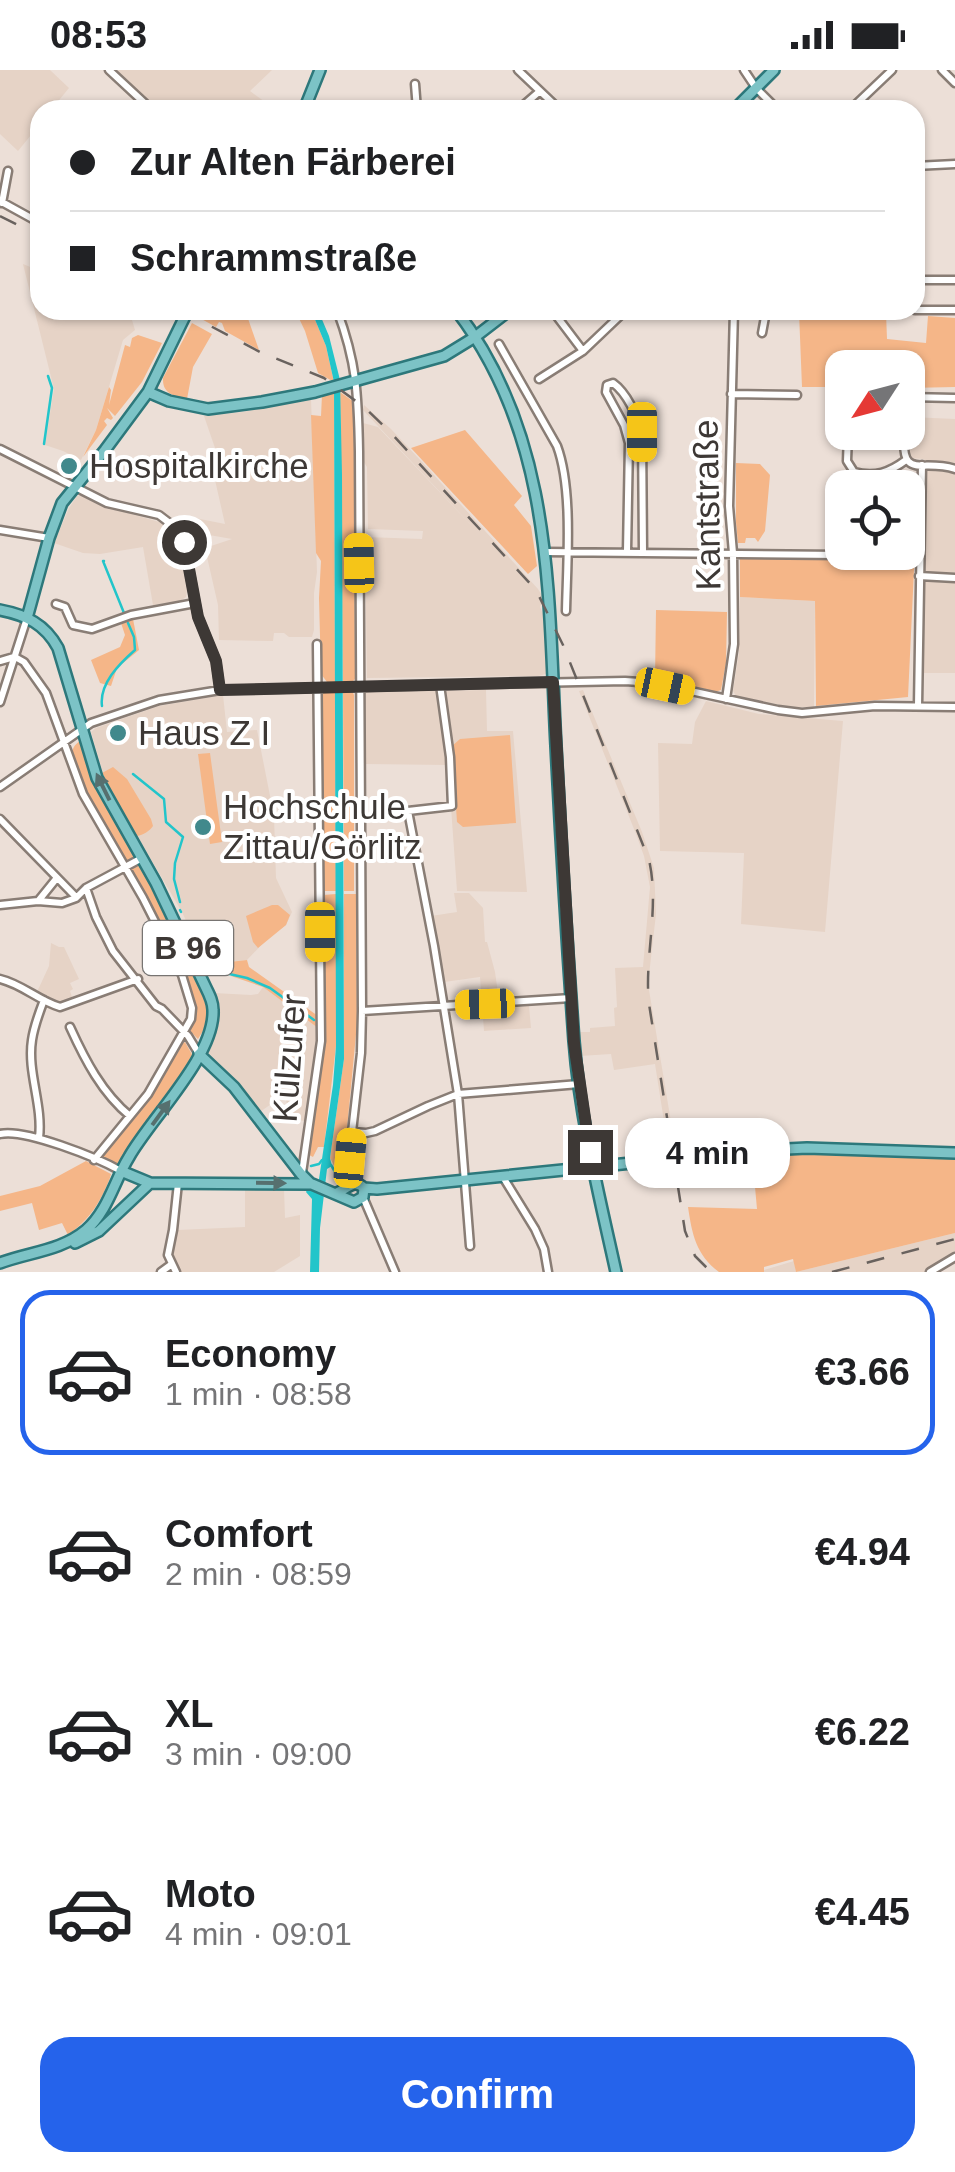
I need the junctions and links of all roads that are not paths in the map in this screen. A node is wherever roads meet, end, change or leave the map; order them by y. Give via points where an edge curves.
1 (109, 70) edge
2 (320, 70) edge
3 (518, 70) edge
4 (744, 70) edge
5 (774, 70) edge
6 (892, 70) edge
7 (942, 70) edge
8 (955, 83) edge
9 (414, 84) dead end
10 (756, 88) junction
11 (540, 91) junction
12 (141, 100) edge
13 (308, 100) edge
14 (416, 100) edge
15 (530, 100) edge
16 (549, 100) edge
17 (744, 100) edge
18 (768, 100) edge
19 (860, 100) edge
20 (955, 164) edge
21 (925, 166) edge
22 (8, 171) dead end
23 (1, 202) edge
24 (30, 218) edge
25 (925, 280) edge
26 (955, 280) edge
27 (925, 310) edge
28 (955, 310) edge
29 (183, 320) edge
30 (340, 320) edge
31 (464, 320) edge
32 (497, 320) edge
33 (560, 320) edge
34 (616, 320) edge
35 (734, 320) edge
36 (764, 320) edge
37 (762, 333) dead end
38 (476, 336) junction
39 (498, 344) dead end
40 (583, 351) junction
41 (539, 379) dead end
42 (354, 381) junction
43 (148, 392) junction
44 (731, 394) junction
45 (797, 395) dead end
46 (925, 398) edge
47 (955, 398) edge
48 (0, 449) edge
49 (847, 450) edge
50 (904, 450) edge
51 (906, 460) junction
52 (922, 465) junction
53 (955, 469) edge
54 (922, 470) edge
55 (74, 486) junction
56 (0, 530) edge
57 (49, 538) junction
58 (567, 551) junction
59 (545, 552) junction
60 (628, 552) junction
61 (644, 552) junction
62 (733, 553) junction
63 (825, 555) edge
64 (919, 570) edge
65 (919, 576) junction
66 (955, 578) edge
67 (195, 603) junction
68 (56, 604) dead end
69 (0, 610) edge
70 (566, 611) dead end
71 (27, 618) junction
72 (317, 644) dead end
73 (16, 657) junction
74 (0, 661) edge
75 (553, 682) junction
76 (440, 685) junction
77 (318, 686) junction
78 (356, 686) junction
79 (220, 690) junction
80 (726, 698) junction
81 (0, 702) edge
82 (918, 706) junction
83 (955, 707) edge
84 (83, 728) junction
85 (63, 744) junction
86 (0, 787) edge
87 (0, 819) edge
88 (143, 857) junction
89 (124, 868) junction
90 (57, 878) junction
91 (86, 888) junction
92 (76, 898) junction
93 (38, 901) junction
94 (91, 901) junction
95 (0, 905) edge
96 (170, 910) junction
97 (154, 919) junction
98 (0, 979) edge
99 (137, 979) junction
100 (572, 998) junction
101 (44, 1000) junction
102 (443, 1006) junction
103 (362, 1010) junction
104 (70, 1028) dead end
105 (185, 1034) junction
106 (196, 1050) junction
107 (578, 1084) junction
108 (458, 1094) junction
109 (130, 1116) junction
110 (352, 1132) junction
111 (0, 1134) edge
112 (39, 1138) junction
113 (955, 1153) edge
114 (94, 1160) junction
115 (592, 1167) junction
116 (121, 1171) junction
117 (502, 1177) junction
118 (308, 1181) junction
119 (464, 1181) junction
120 (150, 1182) junction
121 (178, 1183) junction
122 (354, 1192) junction
123 (470, 1246) dead end
124 (56, 1248) junction
125 (955, 1258) edge
126 (0, 1263) edge
127 (172, 1264) junction
128 (161, 1272) edge
129 (176, 1272) edge
130 (396, 1272) edge
131 (548, 1272) edge
132 (616, 1272) edge
133 (930, 1272) edge

1 - 12 street
2 - 13 main road
3 - 11 street
4 - 10 street
5 - 10 main road
6 - 19 street
7 - 8 street
9 - 14 street
10 - 17 main road
10 - 18 street
11 - 15 street
11 - 16 street
20 - 21 street
22 - 23 street
23 - 24 street
25 - 26 street
27 - 28 street
29 - 43 main road
30 - 42 street
31 - 38 main road
32 - 38 main road
33 - 40 street
34 - 40 street
35 - 44 street, Kantstraße
36 - 37 street
38 - 42 main road via 433,360
38 - 59 main road via 528,459
39 - 58 street via 563,462
40 - 41 street
42 - 43 main road via 208,408
42 - 78 street
43 - 55 main road
44 - 45 street
44 - 62 street, Kantstraße
46 - 47 street
48 - 55 street
49 - 51 street via 854,472 864,474 889,473
50 - 51 street
51 - 52 street
52 - 53 street
52 - 54 street
55 - 57 main road
55 - 67 street via 107,503 159,515 176,528
56 - 57 street
57 - 71 main road
58 - 59 street
58 - 60 street
58 - 70 street
59 - 75 main road
60 - 61 street
60 - 61 street via 629,442 606,392 614,382 642,432
61 - 62 street
62 - 63 street
62 - 80 street, Kantstraße via 734,644
64 - 65 street
65 - 66 street
65 - 82 street
67 - 68 street via 88,630 73,625
67 - 79 street
69 - 71 main road
71 - 73 street
71 - 84 main road, B 96 via 44,627 58,648
72 - 77 street, Külzufer
73 - 74 street
73 - 81 street
73 - 85 street via 46,693
75 - 76 street
75 - 80 street via 644,682
75 - 100 main road
76 - 78 street
76 - 102 street via 452,806 408,812
77 - 78 street
77 - 79 street
77 - 118 street, Külzufer via 321,1041
78 - 103 street
79 - 84 street via 159,700
80 - 82 street via 802,713
82 - 83 street
84 - 85 street
88 -> 84 main road, B 96 via 97,778
85 - 86 street
85 - 89 street
87 - 90 street
88 - 89 street
88 - 96 main road, B 96
89 - 91 street
89 - 97 street
90 - 92 street
90 - 93 street
91 - 92 street
91 - 94 street
92 - 93 street
92 - 94 street
93 - 95 street
94 - 99 street
96 - 97 street
96 - 106 main road, B 96 via 212,1002 212,1019
97 - 105 street via 192,1008
98 - 101 street
99 - 101 street via 70,1005
99 - 105 street
100 - 102 street
100 - 107 main road
101 - 112 street via 31,1049
102 - 103 street
102 - 108 street
103 - 110 street
104 - 109 street via 87,1065
105 - 106 street
105 - 109 street
116 -> 106 main road, B 96
106 - 118 main road
107 - 108 street
107 - 115 main road
108 - 110 street via 374,1131
108 - 119 street
109 - 114 street
110 - 122 street
111 - 112 street
112 - 114 street
113 - 115 main road via 807,1148
114 - 116 street
115 - 117 main road
115 - 132 main road
116 - 120 main road
116 - 124 main road, B 96 via 96,1219
117 - 119 main road
117 - 131 street via 540,1239
121 -> 118 main road
118 - 122 main road
119 - 122 main road
119 - 123 street
120 - 121 main road
120 - 124 main road via 99,1231
121 - 127 street
122 - 130 street
124 - 126 main road, B 96
125 - 133 street
127 - 128 street
127 - 129 street

